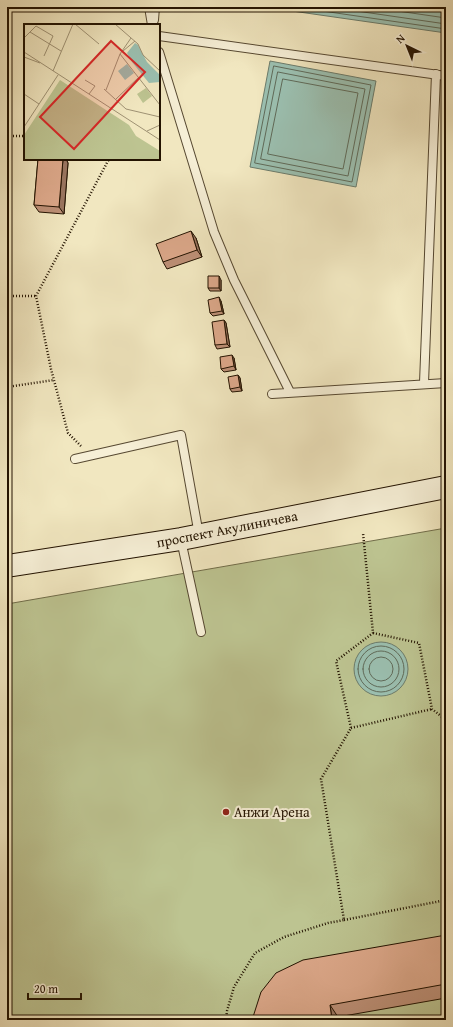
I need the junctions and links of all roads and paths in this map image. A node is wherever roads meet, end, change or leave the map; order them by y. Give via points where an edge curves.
1 (149, 7) edge
2 (155, 7) edge
3 (153, 24) edge
4 (153, 24) edge
5 (160, 36) edge
6 (160, 55) edge
7 (436, 74) junction
8 (446, 76) edge
9 (7, 136) edge
10 (24, 136) edge
11 (108, 160) edge
12 (7, 296) edge
13 (36, 296) junction
14 (54, 380) junction
15 (424, 383) junction
16 (446, 383) edge
17 (7, 387) edge
18 (290, 392) junction
19 (272, 394) dead end
20 (91, 456) junction
21 (75, 460) dead end
22 (446, 487) edge
23 (363, 533) dead end
24 (190, 538) junction
25 (7, 566) edge
26 (201, 632) dead end
27 (373, 633) junction
28 (432, 709) junction
29 (446, 720) edge
30 (351, 728) junction
31 (446, 900) edge
32 (344, 920) junction
33 (226, 1020) edge

1 - 3 lane
2 - 4 lane
5 - 7 lane
6 - 18 lane via 214,232 234,280
7 - 8 lane
7 - 15 lane
9 - 10 path
11 - 13 path
12 - 13 path
13 - 14 path
14 - 17 path
14 - 20 path via 68,433
15 - 16 lane
15 - 18 lane
18 - 19 lane
20 - 21 lane
20 - 24 lane via 182,435
22 - 24 main road, проспект Акулиничева
23 - 27 path
24 - 25 main road, проспект Акулиничева
24 - 26 lane
27 - 28 path via 419,643
27 - 30 path via 336,661
28 - 29 path
28 - 30 path
30 - 32 path via 321,778
31 - 32 path
32 - 33 path via 284,937 255,953 234,987

